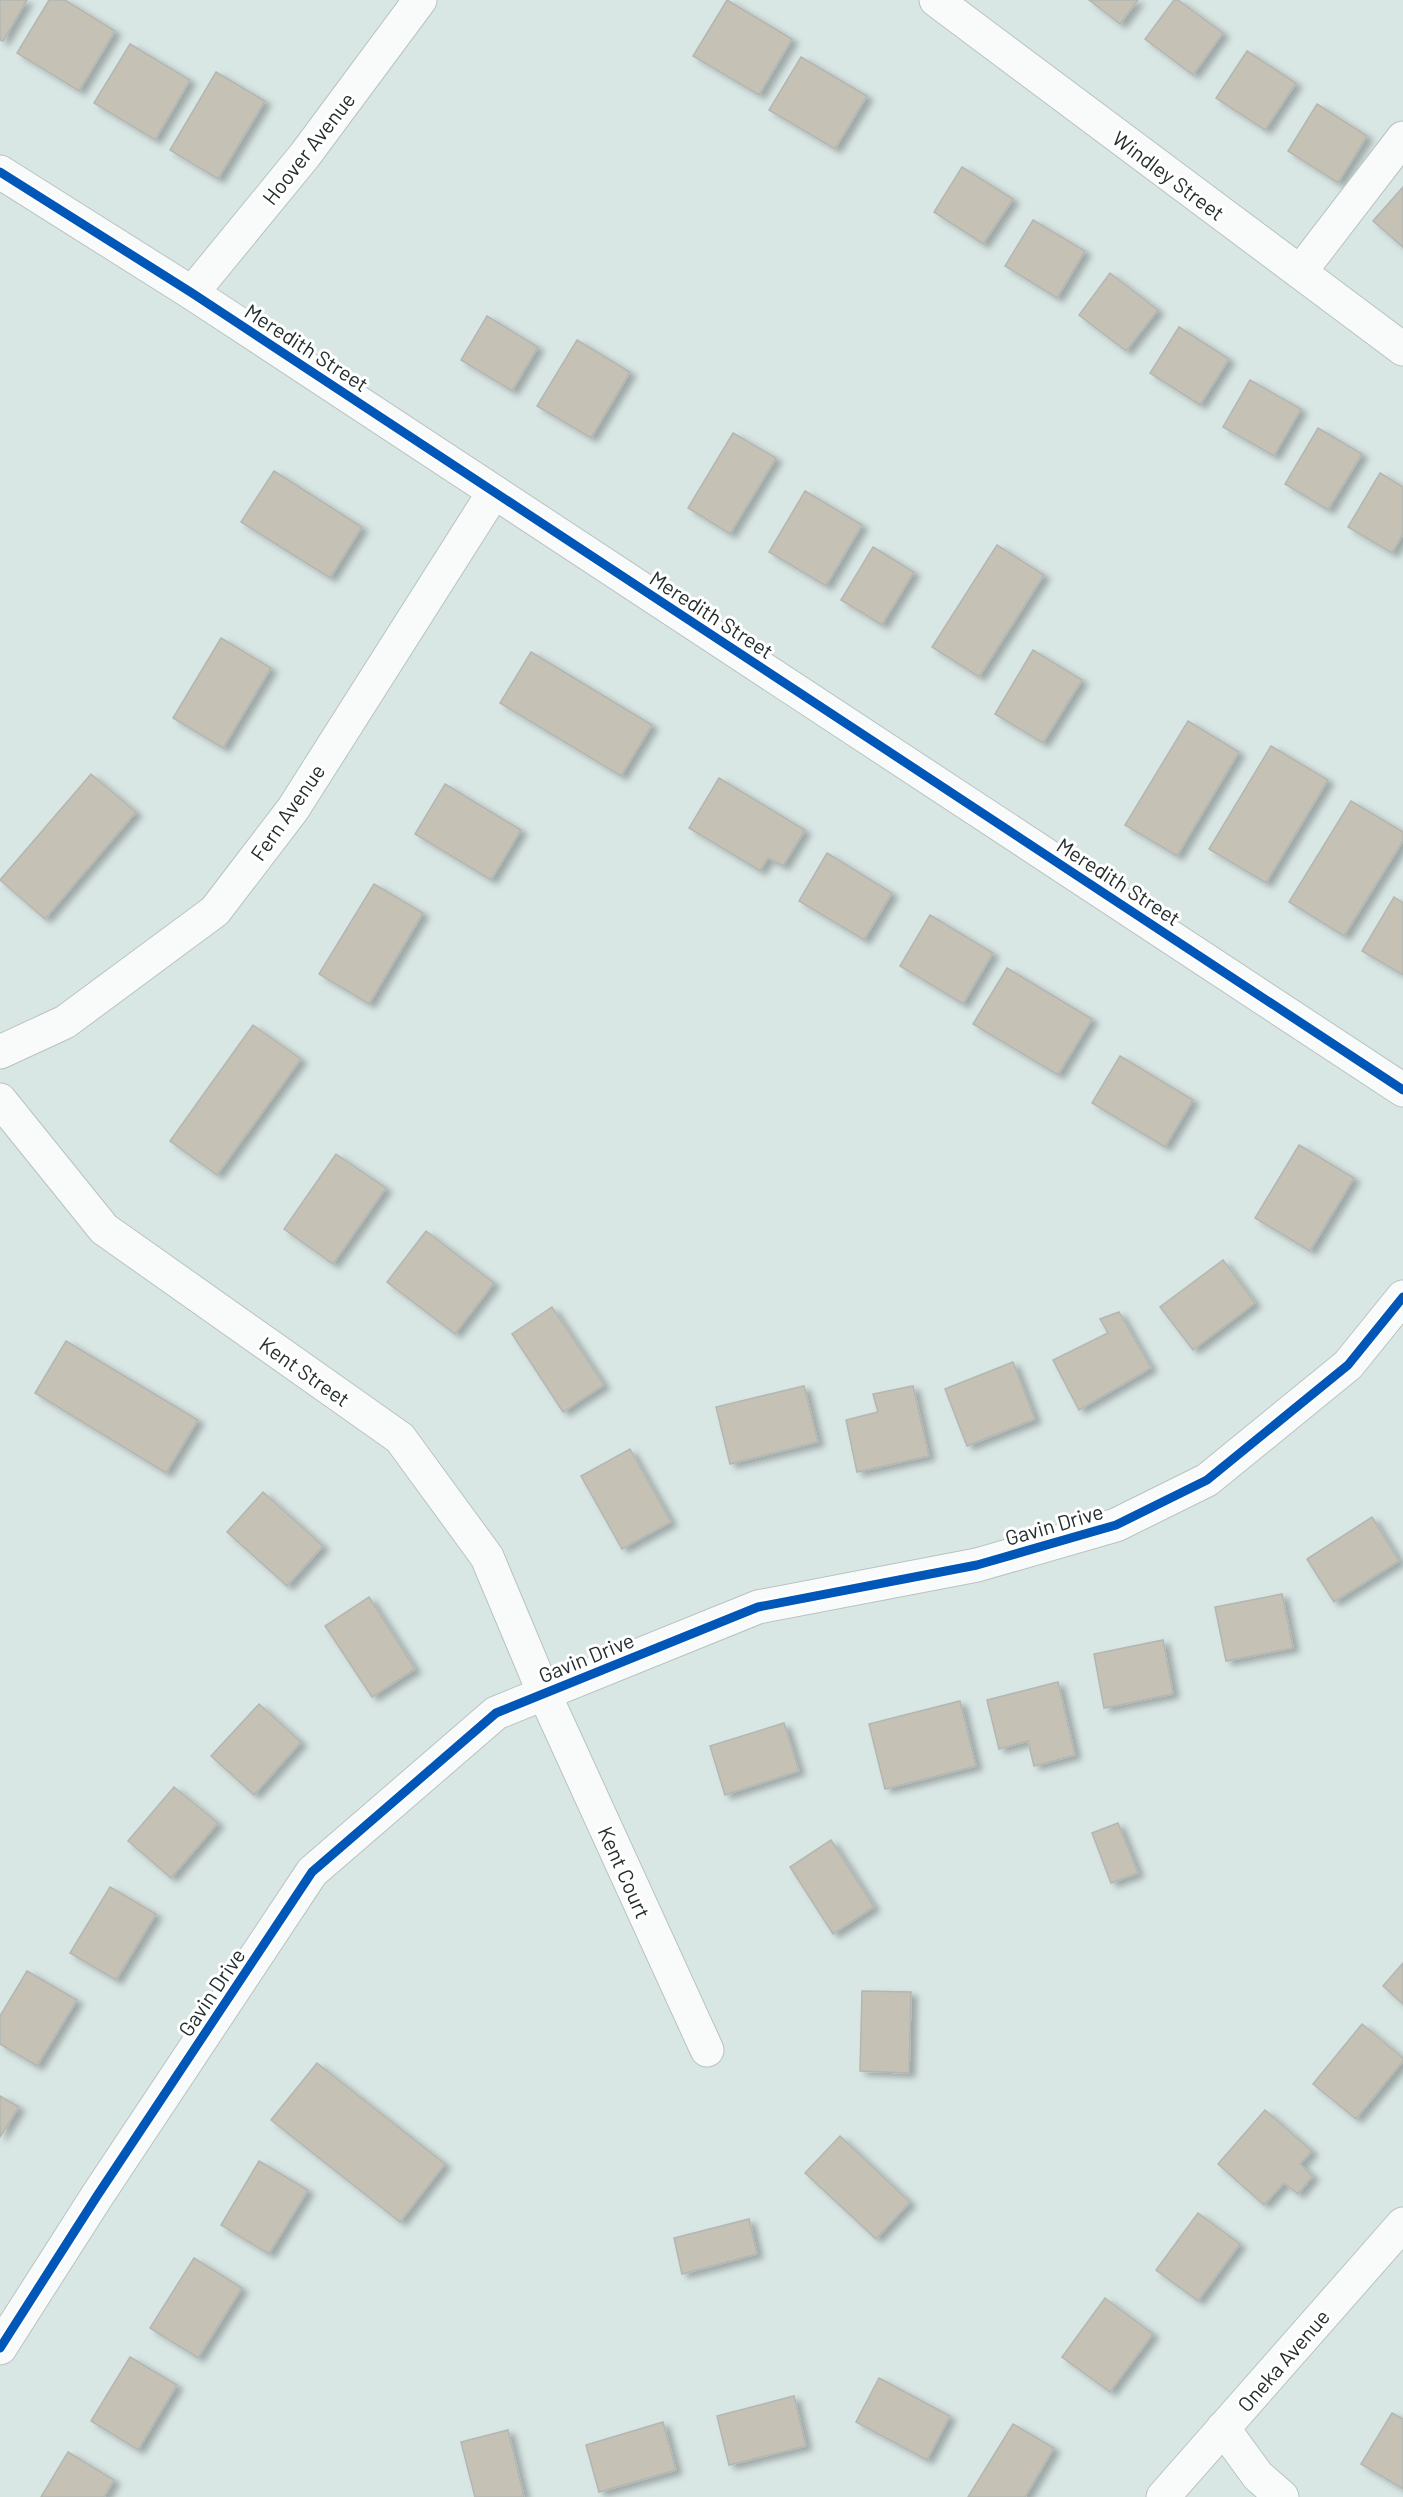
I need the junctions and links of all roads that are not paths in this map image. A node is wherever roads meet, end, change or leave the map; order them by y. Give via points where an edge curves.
1 (420, 0) edge
2 (936, 0) edge
3 (1403, 138) edge
4 (0, 172) edge
5 (1300, 272) junction
6 (192, 293) junction
7 (1403, 349) edge
8 (494, 492) junction
9 (0, 1052) edge
10 (1403, 1090) edge
11 (0, 1100) edge
12 (1403, 1297) edge
13 (544, 1693) junction
14 (707, 2050) dead end
15 (1403, 2224) edge
16 (0, 2348) edge
17 (1223, 2428) junction
18 (1163, 2497) edge
19 (1282, 2497) edge

1 - 6 street, Hoover Avenue via 305,155
2 - 5 street, Windley Street
3 - 5 street
4 - 6 street, Meredith Street
5 - 7 street, Windley Street
6 - 8 street, Meredith Street
8 - 9 street, Fern Avenue via 293,809 215,911 65,1022
8 - 10 street, Meredith Street
11 - 13 street, Kent Street via 104,1229 400,1438 487,1557
12 - 13 street, Gavin Drive via 1348,1365 1207,1480 1116,1525 977,1565 758,1607
13 - 14 street, Kent Court
13 - 16 street, Gavin Drive via 496,1713 312,1872
15 - 17 street, Oneka Avenue
17 - 18 street, Oneka Avenue
17 - 19 street via 1258,2476

